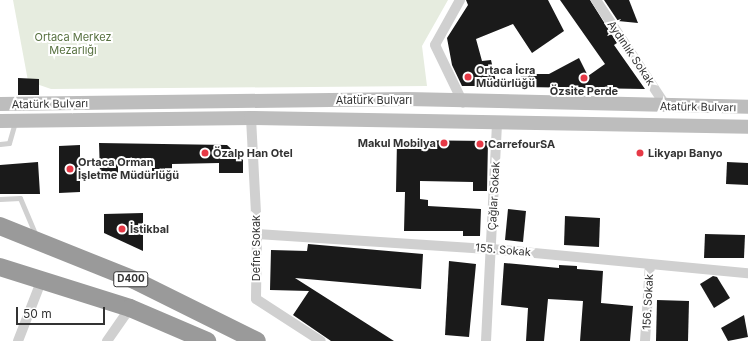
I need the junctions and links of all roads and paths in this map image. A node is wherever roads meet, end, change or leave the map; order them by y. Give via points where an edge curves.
1 (460, 0) edge
2 (596, 0) edge
3 (463, 103) junction
4 (0, 104) edge
5 (666, 106) junction
6 (748, 107) edge
7 (251, 118) junction
8 (15, 121) junction
9 (0, 122) edge
10 (497, 123) junction
11 (748, 128) edge
12 (0, 144) edge
13 (0, 199) edge
14 (0, 226) edge
15 (257, 234) junction
16 (38, 241) junction
17 (492, 249) junction
18 (650, 264) junction
19 (0, 267) edge
20 (748, 273) edge
21 (42, 279) junction
22 (130, 308) junction
23 (18, 341) edge
24 (107, 341) edge
25 (207, 341) edge
26 (257, 341) edge
27 (321, 341) edge
28 (486, 341) edge
29 (645, 341) edge

1 - 3 street via 435,45
2 - 5 street, Aydınlık Sokak
3 - 4 main road, Atatürk Bulvarı via 407,99
3 - 5 main road, Atatürk Bulvarı
5 - 6 main road, Atatürk Bulvarı
7 - 8 main road, Atatürk Bulvarı
7 - 10 main road, Atatürk Bulvarı
7 - 15 street, Defne Sokak
8 - 9 main road, Atatürk Bulvarı
8 - 12 lane via 9,143
10 - 11 main road, Atatürk Bulvarı
10 - 17 street, Çağlar Sokak
13 - 16 lane via 20,198
14 - 16 highway, D400
15 - 17 street, 155. Sokak
15 - 27 street, Defne Sokak via 256,299
16 - 26 highway, D400 via 134,280
17 - 18 street, 155. Sokak
17 - 28 street, Çağlar Sokak
18 - 20 street, 155. Sokak
18 - 29 street, 156. Sokak
19 - 21 highway, D400
21 - 22 highway, D400
21 - 23 street
22 - 24 street
22 - 25 highway, D400

